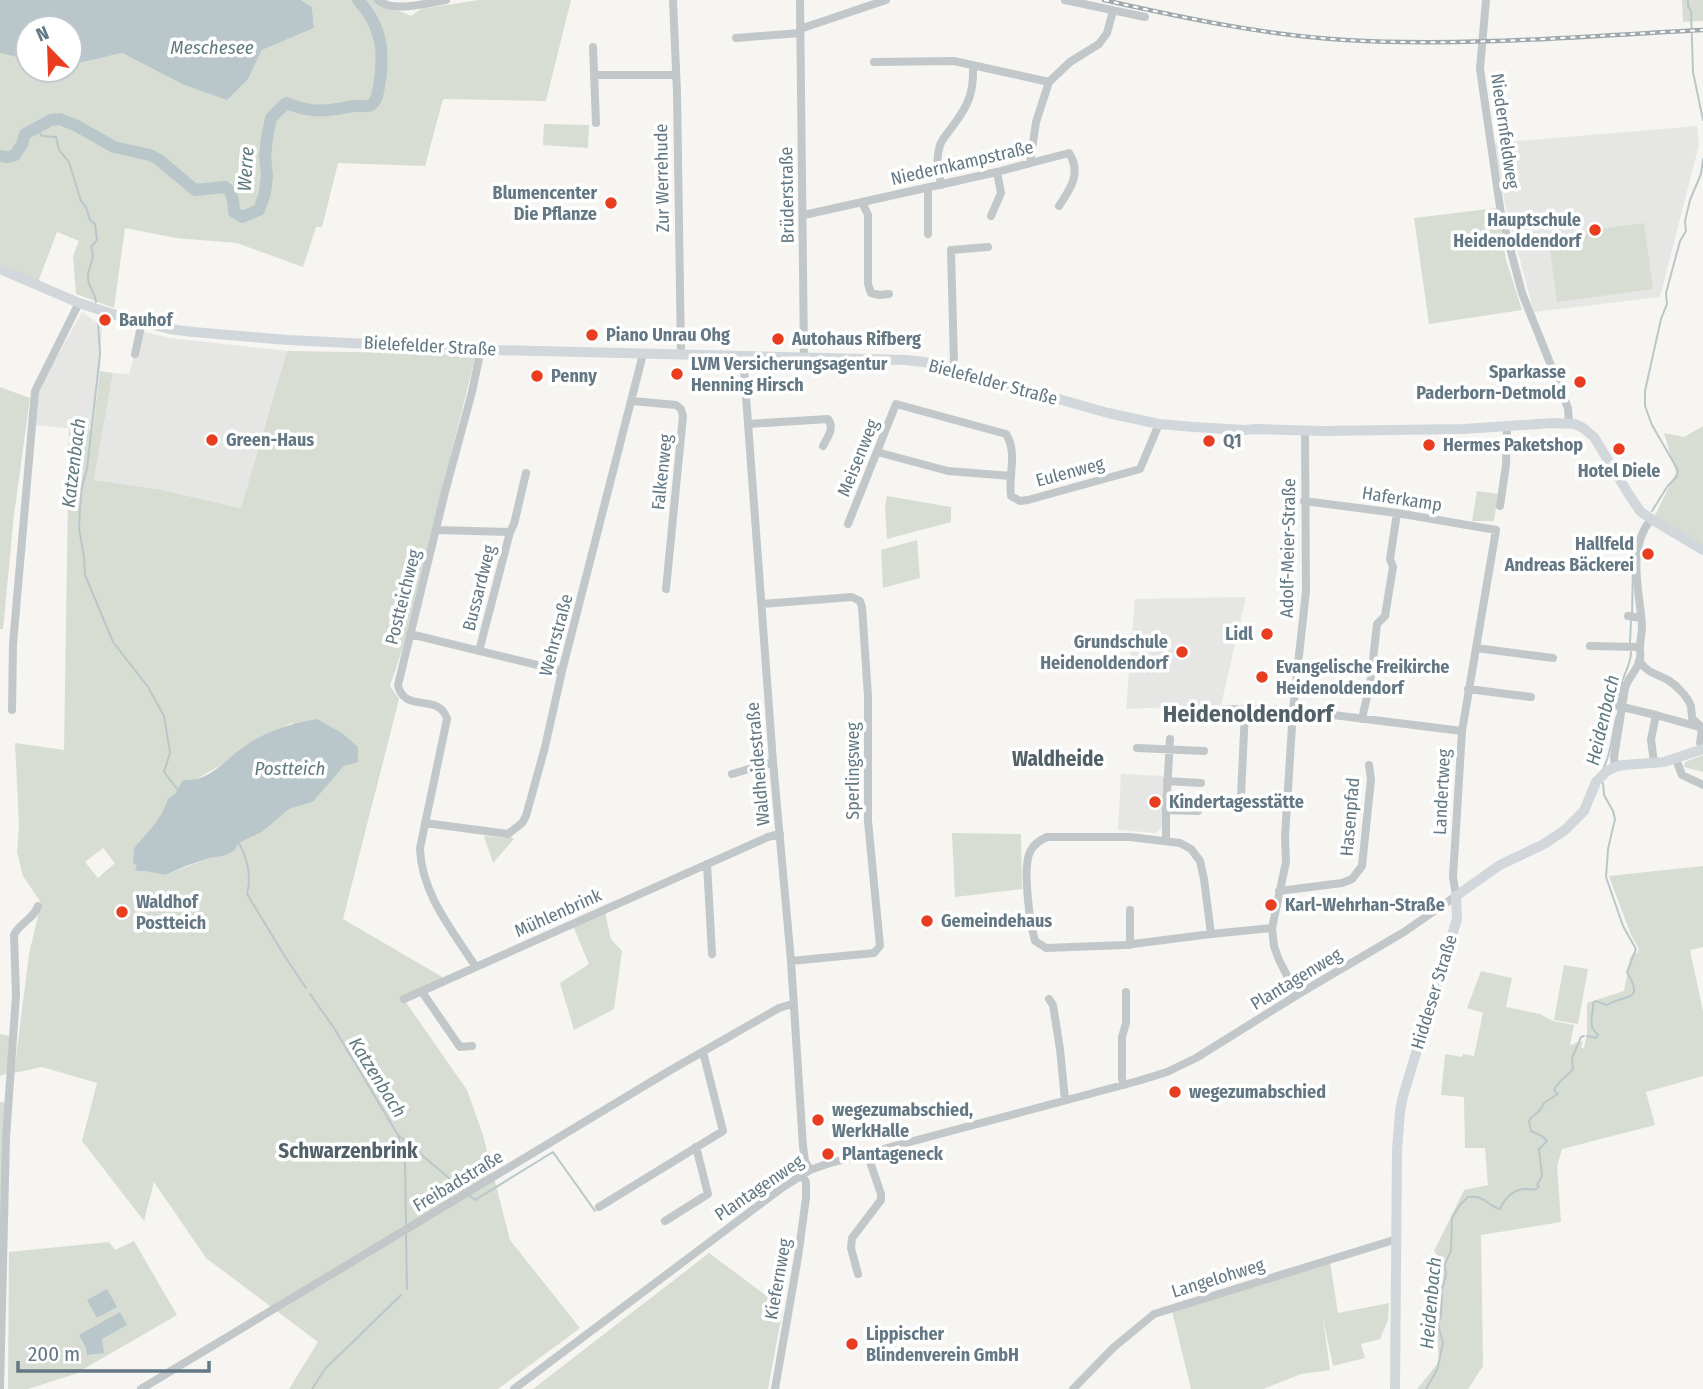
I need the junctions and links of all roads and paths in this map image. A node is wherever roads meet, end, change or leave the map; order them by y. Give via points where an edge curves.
1 (378, 0) edge
2 (446, 0) edge
3 (673, 0) edge
4 (800, 0) edge
5 (886, 0) edge
6 (1065, 0) edge
7 (1486, 0) edge
8 (1113, 11) junction
9 (1145, 17) dead end
10 (800, 31) junction
11 (736, 38) dead end
12 (593, 47) dead end
13 (874, 62) dead end
14 (974, 65) junction
15 (595, 75) junction
16 (676, 75) junction
17 (1049, 82) junction
18 (596, 123) dead end
19 (1030, 163) junction
20 (997, 172) junction
21 (941, 185) junction
22 (928, 188) junction
23 (862, 202) junction
24 (1059, 206) dead end
25 (804, 215) junction
26 (991, 216) dead end
27 (928, 234) dead end
28 (988, 247) dead end
29 (0, 269) edge
30 (889, 295) dead end
31 (79, 303) junction
32 (142, 322) junction
33 (481, 349) junction
34 (135, 354) dead end
35 (643, 354) junction
36 (681, 355) junction
37 (743, 355) junction
38 (804, 358) junction
39 (952, 369) junction
40 (632, 401) junction
41 (896, 404) joint
42 (1569, 423) junction
43 (748, 424) junction
44 (1159, 424) junction
45 (1507, 427) junction
46 (1305, 430) junction
47 (823, 446) dead end
48 (877, 452) junction
49 (526, 473) dead end
50 (1011, 476) junction
51 (1304, 501) junction
52 (1500, 506) dead end
53 (1397, 513) junction
54 (1651, 519) junction
55 (848, 524) dead end
56 (436, 530) junction
57 (1496, 530) joint
58 (510, 532) junction
59 (1703, 551) edge
60 (666, 589) dead end
61 (762, 604) junction
62 (410, 634) junction
63 (1590, 646) dead end
64 (1634, 647) junction
65 (1476, 648) junction
66 (479, 652) junction
67 (1553, 658) dead end
68 (1639, 661) junction
69 (562, 671) junction
70 (1468, 689) junction
71 (1531, 697) dead end
72 (1618, 707) junction
73 (1223, 709) dead end
74 (12, 710) dead end
75 (1245, 710) junction
76 (1293, 710) junction
77 (1656, 715) junction
78 (1362, 719) junction
79 (1702, 728) edge
80 (1462, 731) junction
81 (1170, 740) dead end
82 (1137, 748) dead end
83 (1703, 749) edge
84 (1169, 750) junction
85 (1205, 751) dead end
86 (1676, 759) junction
87 (773, 762) junction
88 (1654, 764) junction
89 (1369, 765) dead end
90 (1607, 772) junction
91 (732, 774) dead end
92 (1167, 781) junction
93 (1200, 783) dead end
94 (1703, 785) edge
95 (1245, 808) dead end
96 (1166, 810) junction
97 (1198, 811) dead end
98 (425, 823) junction
99 (780, 834) junction
100 (1166, 841) junction
101 (707, 864) junction
102 (1279, 891) junction
103 (1456, 896) junction
104 (38, 905) dead end
105 (1130, 910) dead end
106 (1272, 928) junction
107 (1211, 934) junction
108 (1130, 945) junction
109 (712, 954) dead end
110 (791, 961) junction
111 (476, 967) junction
112 (422, 992) junction
113 (1126, 992) dead end
114 (1297, 995) junction
115 (404, 999) dead end
116 (1049, 999) dead end
117 (792, 1004) junction
118 (472, 1046) dead end
119 (703, 1052) junction
120 (10, 1071) junction
121 (0, 1074) edge
122 (1124, 1085) junction
123 (1065, 1100) junction
124 (696, 1147) junction
125 (867, 1153) junction
126 (806, 1172) junction
127 (599, 1207) dead end
128 (665, 1221) dead end
129 (1396, 1239) junction
130 (858, 1274) dead end
131 (0, 1389) edge
132 (141, 1389) edge
133 (514, 1389) edge
134 (775, 1389) edge
135 (1073, 1389) edge
136 (1395, 1389) edge

1 - 2 street via 402,7
3 - 16 street, Zur Werrehude
4 - 10 street, Brüderstraße
5 - 10 street
6 - 8 street
7 - 42 street, Niedernfeldweg via 1480,69 1501,214 1522,293 1568,408
8 - 9 street
8 - 17 street via 1099,44
10 - 11 street
10 - 25 street, Brüderstraße
12 - 15 street
13 - 14 street
14 - 17 street
14 - 21 street via 971,97 940,142
15 - 16 street
15 - 18 street
16 - 36 street, Zur Werrehude
17 - 19 street via 1036,122
19 - 20 street, Niedernkampstraße
19 - 24 street, Niedernkampstraße via 1069,153 1075,177
20 - 21 street, Niedernkampstraße
20 - 26 street via 1001,193
21 - 22 street, Niedernkampstraße
22 - 23 street, Niedernkampstraße
22 - 27 street
23 - 25 street, Niedernkampstraße
23 - 30 street via 867,215 868,284 871,293
25 - 38 street, Brüderstraße
28 - 39 street via 951,250
29 - 31 main road, Bielefelder Straße
31 - 32 main road, Bielefelder Straße
31 - 74 street via 35,391 13,644
32 - 33 main road, Bielefelder Straße via 263,338
32 - 34 street
33 - 35 main road, Bielefelder Straße
33 - 56 street, Postteichweg
35 - 36 main road, Bielefelder Straße
35 - 40 street, Wehrstraße
36 - 37 main road, Bielefelder Straße
37 - 38 main road, Bielefelder Straße
37 - 43 street, Waldheidestraße
38 - 39 main road, Bielefelder Straße via 907,360
39 - 44 main road, Bielefelder Straße
40 - 60 street, Falkenweg via 676,405 683,416
40 - 69 street, Wehrstraße
41 - 48 street, Meisenweg
41 - 50 street, Eulenweg via 1006,434 1012,447
42 - 45 main road, Bielefelder Straße
42 - 54 main road via 1594,437 1640,511
43 - 47 street via 828,419 831,428
43 - 61 street, Waldheidestraße
44 - 46 main road, Bielefelder Straße
44 - 50 street, Eulenweg via 1140,469 1135,471 1020,501 1011,496
45 - 46 main road, Bielefelder Straße
45 - 52 street
46 - 51 street, Adolf-Meier-Straße
48 - 50 street via 948,471
48 - 55 street, Meisenweg
49 - 58 street, Bussardweg
51 - 53 street, Haferkamp
51 - 76 street, Adolf-Meier-Straße via 1306,591
53 - 57 street, Haferkamp
53 - 78 street via 1385,616 1377,624
54 - 59 main road
54 - 64 street via 1640,538 1632,577 1633,616 1642,632
56 - 58 street, Bussardweg
56 - 62 street, Postteichweg
57 - 65 street, Landertweg
58 - 66 street, Bussardweg
61 - 87 street, Waldheidestraße
61 - 110 street, Sperlingsweg via 852,597 862,607 868,696 868,821 880,946 874,953
62 - 66 street
62 - 98 street, Postteichweg via 398,690 406,699 442,708 447,719
63 - 64 street
64 - 68 street
65 - 67 street
65 - 70 street, Landertweg
66 - 69 street
68 - 72 street
68 - 79 street via 1648,672 1677,687
69 - 98 street, Wehrstraße via 522,823 508,834
70 - 71 street
70 - 80 street, Landertweg
72 - 77 street
72 - 90 street via 1614,757
73 - 75 street
75 - 76 street
75 - 95 street via 1241,796
76 - 78 street
76 - 102 street, Adolf-Meier-Straße via 1286,862
77 - 79 street
77 - 88 street via 1651,739
78 - 80 street
79 - 83 street
80 - 103 street, Landertweg via 1453,877
81 - 84 street
82 - 84 street
83 - 86 main road
84 - 85 street
84 - 92 street
86 - 88 main road
86 - 94 street via 1682,775
87 - 91 street
87 - 99 street, Waldheidestraße
88 - 90 main road
89 - 102 street, Hasenpfad via 1362,866 1342,883
90 - 103 main road via 1596,782 1584,811 1559,835 1500,865
92 - 93 street
92 - 96 street
96 - 97 street
96 - 100 street
98 - 111 street via 419,848 424,879
99 - 101 street, Mühlenbrink
99 - 110 street, Waldheidestraße
100 - 107 street via 1191,849 1200,861
100 - 108 street via 1046,837 1030,851 1028,891 1035,941 1046,948
101 - 109 street
101 - 111 street, Mühlenbrink
102 - 106 street, Adolf-Meier-Straße
103 - 114 street, Plantagenweg
103 - 129 main road, Hiddeser Straße via 1457,919 1400,1112
104 - 120 street via 14,935 16,995
105 - 108 street
106 - 107 street
106 - 114 street, Adolf-Meier-Straße via 1279,960
107 - 108 street
110 - 117 street, Waldheidestraße
111 - 112 street, Mühlenbrink
112 - 115 street, Mühlenbrink
112 - 118 street via 460,1047
113 - 122 street
114 - 122 street, Plantagenweg via 1196,1058
116 - 123 street
117 - 119 street, Freibadstraße
117 - 126 street, Waldheidestraße
119 - 124 street via 723,1131
119 - 132 street, Freibadstraße
120 - 121 street
120 - 131 street
122 - 123 street, Plantagenweg
123 - 125 street, Plantagenweg
124 - 127 street
124 - 128 street via 708,1194
125 - 126 street, Plantagenweg
125 - 130 street via 881,1200 852,1238
126 - 133 street, Plantagenweg
126 - 134 street, Kiefernweg via 798,1257
129 - 135 street, Langelohweg via 1154,1314
129 - 136 main road, Hiddeser Straße

